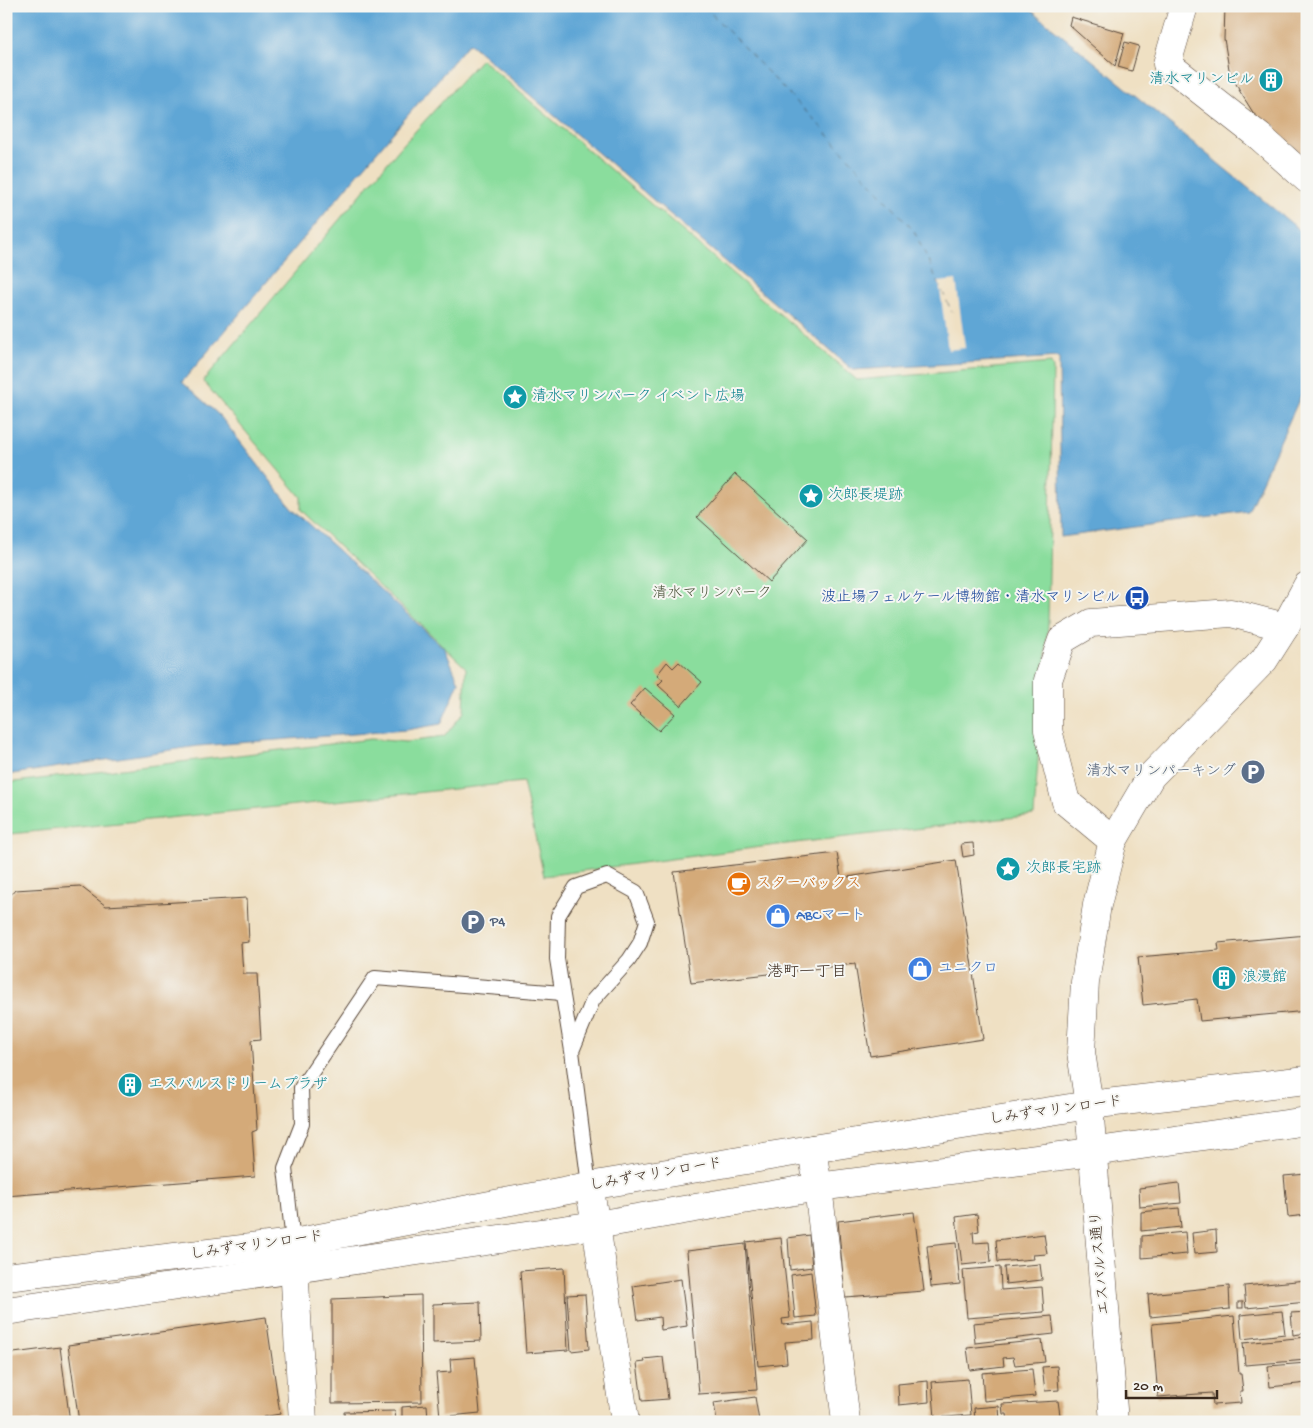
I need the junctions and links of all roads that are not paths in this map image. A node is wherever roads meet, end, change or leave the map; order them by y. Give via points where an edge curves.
1 (1184, 6) edge
2 (1307, 179) edge
3 (1307, 586) edge
4 (1285, 627) junction
5 (1113, 842) junction
6 (562, 993) junction
7 (572, 1051) junction
8 (1307, 1080) edge
9 (1089, 1105) junction
10 (1307, 1121) edge
11 (812, 1149) junction
12 (1092, 1152) junction
13 (589, 1186) junction
14 (818, 1187) junction
15 (596, 1225) junction
16 (294, 1256) junction
17 (6, 1277) edge
18 (6, 1311) edge
19 (303, 1422) edge
20 (625, 1422) edge
21 (846, 1422) edge
22 (1114, 1422) edge

1 - 2 main road via 1167,64 1260,137
3 - 4 main road, エスパルス通り
4 - 5 main road, エスパルス通り via 1264,660 1151,776
4 - 5 main road via 1232,612 1091,623 1062,640 1048,680 1048,730 1066,802
5 - 9 main road, エスパルス通り via 1097,905 1085,982 1081,1052
6 - 7 lane
6 - 7 lane via 557,959 558,916 576,887 607,876 636,892 646,921 640,943 593,1000
6 - 16 lane via 375,978 301,1088 302,1124 285,1168
7 - 13 lane
8 - 9 main road, しみずマリンロード
9 - 11 main road, しみずマリンロード
9 - 12 main road, エスパルス通り
10 - 12 main road, しみずマリンロード
11 - 13 main road, しみずマリンロード
11 - 14 main road
12 - 14 main road, しみずマリンロード
12 - 22 main road, エスパルス通り
13 - 15 main road
13 - 16 main road, しみずマリンロード
14 - 15 main road, しみずマリンロード
14 - 21 main road
15 - 16 main road, しみずマリンロード
15 - 20 main road
16 - 17 main road, しみずマリンロード
16 - 18 main road
16 - 19 main road

